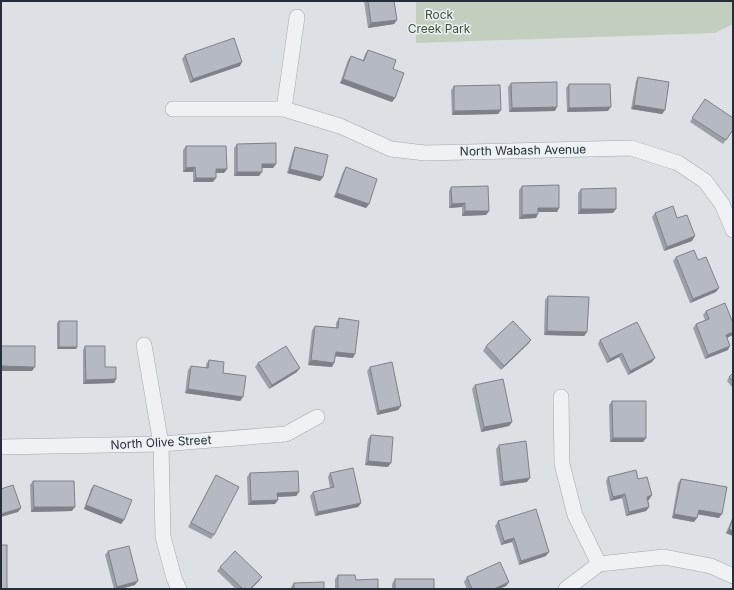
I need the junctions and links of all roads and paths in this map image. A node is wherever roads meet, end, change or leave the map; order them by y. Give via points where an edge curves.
1 (297, 17) dead end
2 (173, 109) dead end
3 (284, 109) junction
4 (733, 230) edge
5 (144, 345) dead end
6 (561, 397) dead end
7 (317, 417) dead end
8 (161, 444) junction
9 (1, 447) edge
10 (599, 564) junction
11 (733, 576) edge
12 (180, 589) edge
13 (566, 589) edge

1 - 3 street
2 - 3 street, North Wabash Avenue
3 - 4 street, North Wabash Avenue via 340,126 391,149 425,153 631,148 678,164 705,180 722,204
5 - 8 street
6 - 10 street via 562,464 575,515
7 - 8 street, North Olive Street via 286,434
8 - 9 street, North Olive Street
8 - 12 street via 163,538 174,578
10 - 11 street via 664,556 711,566
10 - 13 street

